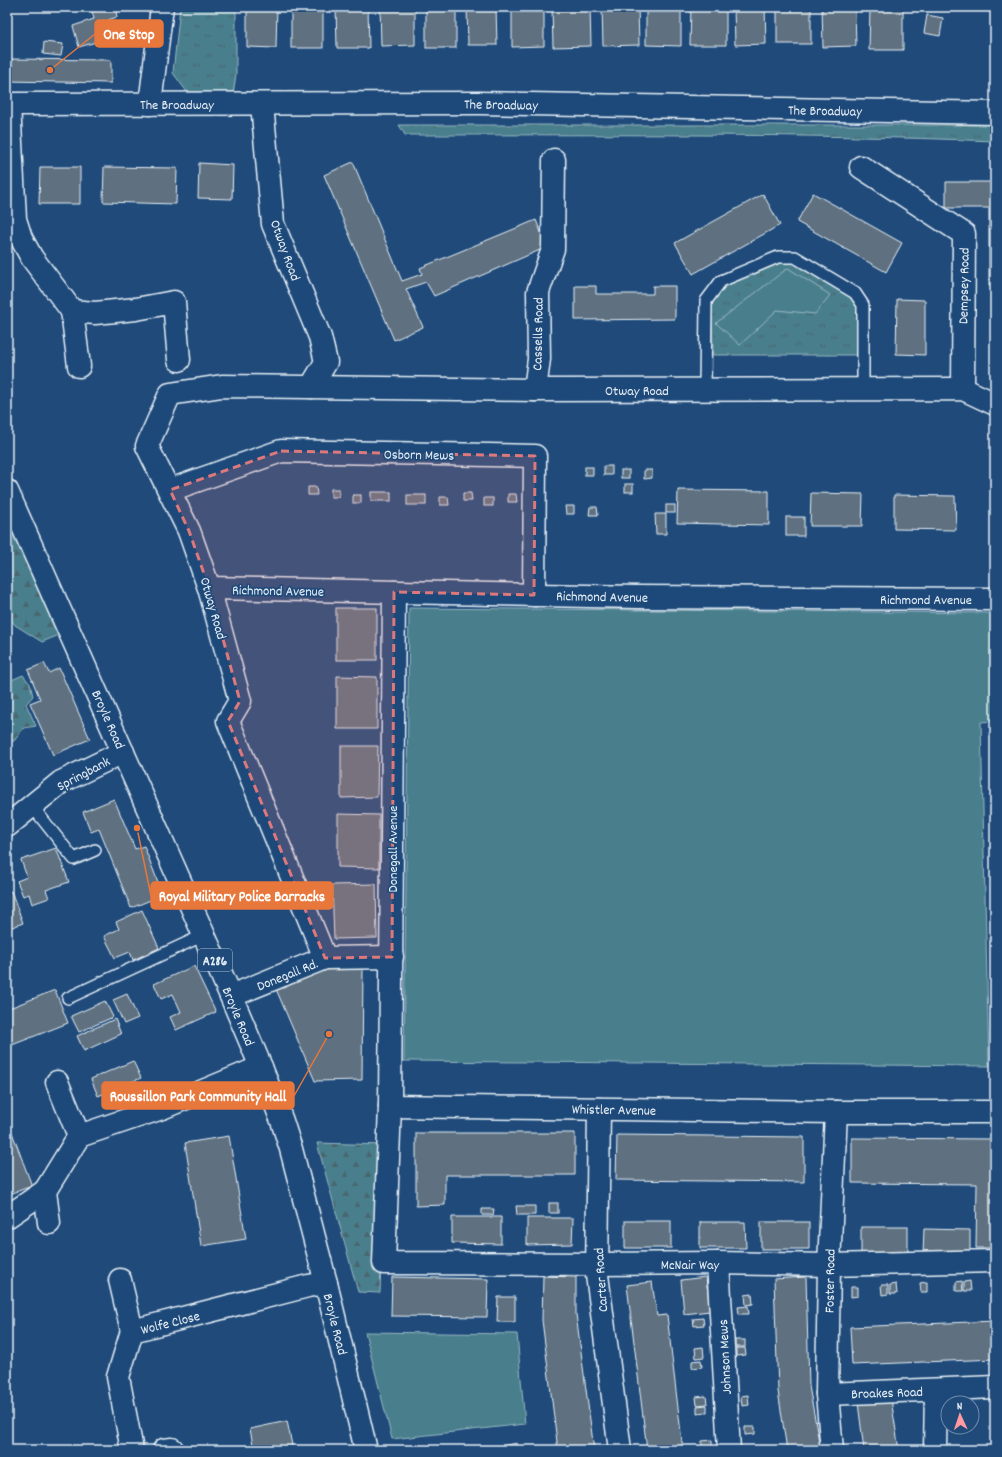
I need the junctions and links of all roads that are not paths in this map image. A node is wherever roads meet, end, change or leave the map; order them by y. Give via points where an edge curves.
1 (162, 7) edge
2 (8, 104) edge
3 (150, 104) junction
4 (262, 104) junction
5 (995, 113) edge
6 (554, 160) dead end
7 (861, 167) dead end
8 (72, 311) junction
9 (179, 360) dead end
10 (80, 366) dead end
11 (311, 387) junction
12 (964, 389) junction
13 (535, 390) junction
14 (705, 390) junction
15 (862, 390) junction
16 (995, 404) edge
17 (170, 490) junction
18 (7, 491) edge
19 (209, 588) junction
20 (394, 592) junction
21 (534, 595) junction
22 (995, 599) edge
23 (123, 752) junction
24 (32, 806) junction
25 (7, 826) edge
26 (95, 850) dead end
27 (204, 934) junction
28 (392, 957) junction
29 (325, 958) junction
30 (231, 996) junction
31 (68, 998) dead end
32 (261, 1067) junction
33 (57, 1082) dead end
34 (390, 1106) junction
35 (598, 1109) junction
36 (836, 1112) junction
37 (995, 1112) edge
38 (79, 1136) junction
39 (45, 1191) junction
40 (7, 1217) edge
41 (49, 1223) dead end
42 (995, 1261) edge
43 (718, 1263) junction
44 (597, 1264) junction
45 (829, 1265) junction
46 (120, 1280) dead end
47 (326, 1283) junction
48 (132, 1331) junction
49 (995, 1387) edge
50 (936, 1391) junction
51 (827, 1394) junction
52 (132, 1450) edge
53 (164, 1450) edge
54 (172, 1450) edge
55 (366, 1450) edge
56 (620, 1450) edge
57 (730, 1450) edge
58 (832, 1450) edge
59 (935, 1450) edge

1 - 3 street
2 - 3 street, The Broadway
2 - 8 street via 15,219 21,238 32,258
3 - 4 street, The Broadway
4 - 5 street, The Broadway via 480,103
4 - 11 street, Otway Road via 273,224 320,337 326,362
6 - 13 street, Cassells Road via 553,249 538,292 539,359
7 - 12 street, Dempsey Road via 964,234
8 - 9 street via 95,313 174,302
8 - 10 street
11 - 13 street, Otway Road
11 - 17 street, Otway Road via 222,386 170,394 146,446
12 - 15 street, Otway Road
12 - 16 street
13 - 14 street, Otway Road
14 - 15 street, Otway Road
14 - 15 lane via 706,301 721,281 778,257 795,257 855,293 863,305
17 - 19 street, Otway Road via 189,531
17 - 21 street, Osborn Mews via 281,451 535,456
18 - 23 street, Broyle Road / A286
19 - 20 street, Richmond Avenue
19 - 29 street, Otway Road via 240,701 228,720
20 - 21 street, Richmond Avenue
20 - 28 street, Donegall Avenue
21 - 22 street, Richmond Avenue
23 - 24 street, Springbank via 61,782
23 - 27 street, Broyle Road / A286
24 - 25 street, Springbank
24 - 26 lane via 74,859
27 - 30 street, Broyle Road / A286
27 - 31 lane
28 - 29 street, Donegall Rd.
28 - 34 street, Donegall Avenue
29 - 30 street, Donegall Rd.
30 - 32 street, Broyle Road / A286
32 - 38 street via 162,1108
32 - 47 street, Broyle Road / A286 via 291,1149
33 - 38 street
34 - 35 street, Whistler Avenue
34 - 44 street, McNair Way via 384,1263
35 - 36 street, Whistler Avenue
35 - 44 street, Carter Road
36 - 37 street, Whistler Avenue
36 - 45 street, Foster Road
38 - 39 street
39 - 40 street
39 - 41 street
42 - 45 street, McNair Way
43 - 44 street, McNair Way
43 - 45 street, McNair Way
43 - 57 street, Johnson Mews
44 - 56 street, Carter Road
45 - 51 street, Foster Road
46 - 48 street
47 - 48 street, Wolfe Close
47 - 55 street, Broyle Road / A286
48 - 52 street, Wolfe Close via 118,1377
49 - 50 street, Broakes Road
50 - 51 street, Broakes Road
50 - 59 street
51 - 58 street, Foster Road
53 - 54 street

